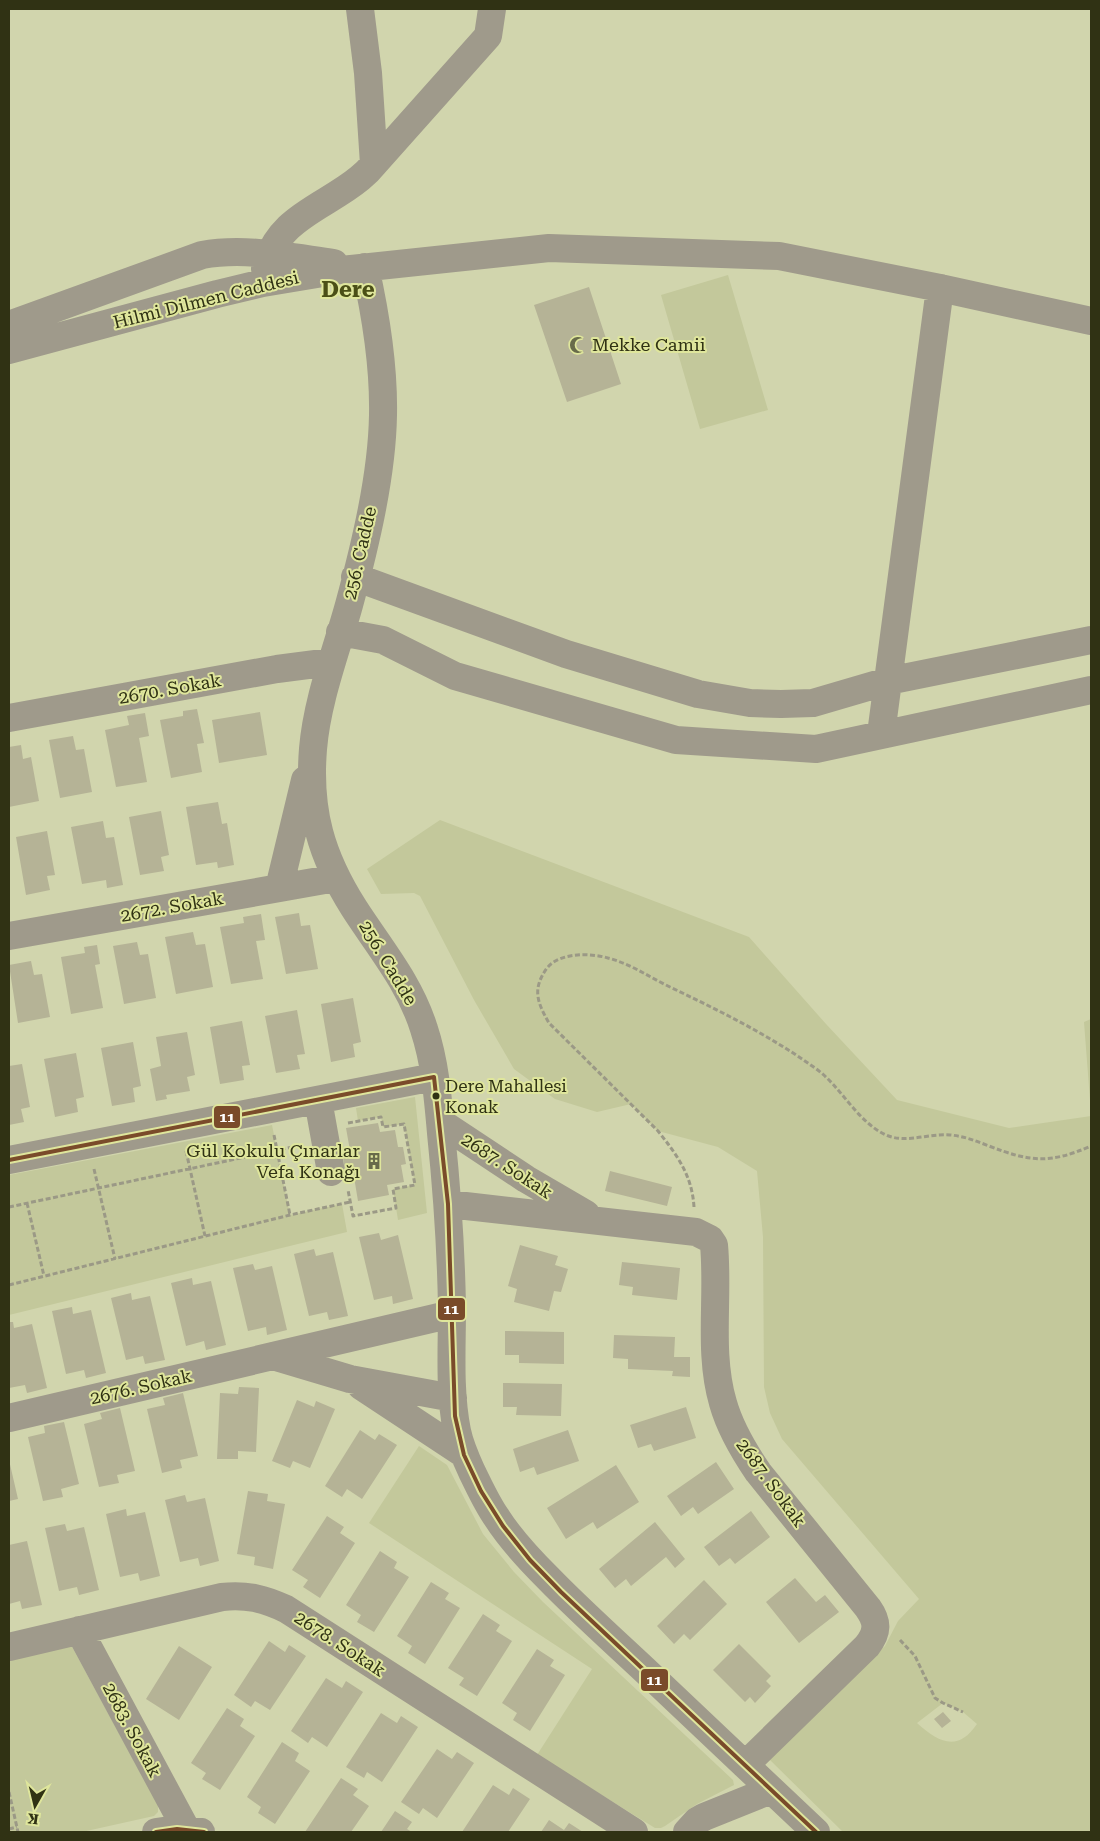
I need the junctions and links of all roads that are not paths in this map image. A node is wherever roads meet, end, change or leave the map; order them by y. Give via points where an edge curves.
1 (360, 9) edge
2 (495, 9) edge
3 (374, 164) junction
4 (270, 254) junction
5 (365, 267) junction
6 (263, 283) junction
7 (940, 288) junction
8 (1091, 321) edge
9 (25, 329) edge
10 (9, 350) edge
11 (355, 577) junction
12 (340, 632) junction
13 (1091, 640) edge
14 (331, 662) junction
15 (888, 681) junction
16 (1091, 690) edge
17 (9, 718) edge
18 (881, 734) junction
19 (313, 747) junction
20 (336, 878) junction
21 (279, 888) junction
22 (9, 936) edge
23 (434, 1077) junction
24 (318, 1100) junction
25 (440, 1122) junction
26 (9, 1160) edge
27 (332, 1172) road end
28 (448, 1204) junction
29 (601, 1222) junction
30 (452, 1314) junction
31 (273, 1356) junction
32 (350, 1379) junction
33 (453, 1398) junction
34 (9, 1418) edge
35 (464, 1454) junction
36 (79, 1630) junction
37 (9, 1647) edge
38 (745, 1765) junction
39 (771, 1790) junction
40 (195, 1831) edge
41 (156, 1832) edge
42 (634, 1832) edge
43 (687, 1832) edge
44 (816, 1832) edge

1 - 3 street
2 - 3 street via 488,36
3 - 4 street via 360,179 296,220 280,236
4 - 5 street, Hilmi Dilmen Caddesi
4 - 6 street
4 - 9 street, Hilmi Dilmen Caddesi via 227,252 202,255
5 - 6 street, Hilmi Dilmen Caddesi
5 - 7 street via 549,248 779,256
5 - 11 street, 256. Cadde via 378,335 383,417 376,482
6 - 9 street, Hilmi Dilmen Caddesi
7 - 8 street
7 - 15 street
9 - 10 street, Hilmi Dilmen Caddesi
11 - 12 street, 256. Cadde
11 - 15 street via 566,654 724,700 813,703
12 - 14 street, 256. Cadde
12 - 18 street via 383,640 455,676 676,740 816,749
13 - 15 street
14 - 17 street, 2670. Sokak via 276,669
14 - 19 street, 256. Cadde
15 - 18 street
16 - 18 street
19 - 20 street, 256. Cadde via 313,802 325,855
19 - 21 street
20 - 21 street, 2672. Sokak
20 - 23 street, 256. Cadde via 392,963 416,1008 430,1049
21 - 22 street, 2672. Sokak
23 - 24 street
23 - 25 street, 256. Cadde
24 - 26 street
24 - 27 street
25 - 28 street, 256. Cadde
25 - 29 street, 2687. Sokak via 526,1179
28 - 29 street, 2687. Sokak
28 - 30 street, 256. Cadde
29 - 38 street, 2687. Sokak via 696,1232 710,1239 714,1245 718,1380 731,1427 758,1472 868,1608 876,1624 867,1646
30 - 31 street, 2676. Sokak
30 - 33 street, 256. Cadde
31 - 32 street, 2676. Sokak
31 - 34 street, 2676. Sokak
32 - 33 street, 2676. Sokak
32 - 35 street, 2676. Sokak
33 - 35 street, 256. Cadde via 456,1429
35 - 38 street, 256. Cadde via 484,1496 517,1545 571,1601
36 - 37 street, 2678. Sokak
36 - 40 street, 2683. Sokak
36 - 42 street, 2678. Sokak via 222,1596 264,1599 286,1609
38 - 39 street, 256. Cadde
39 - 43 street via 704,1817
39 - 44 street, 256. Cadde
40 - 41 street

